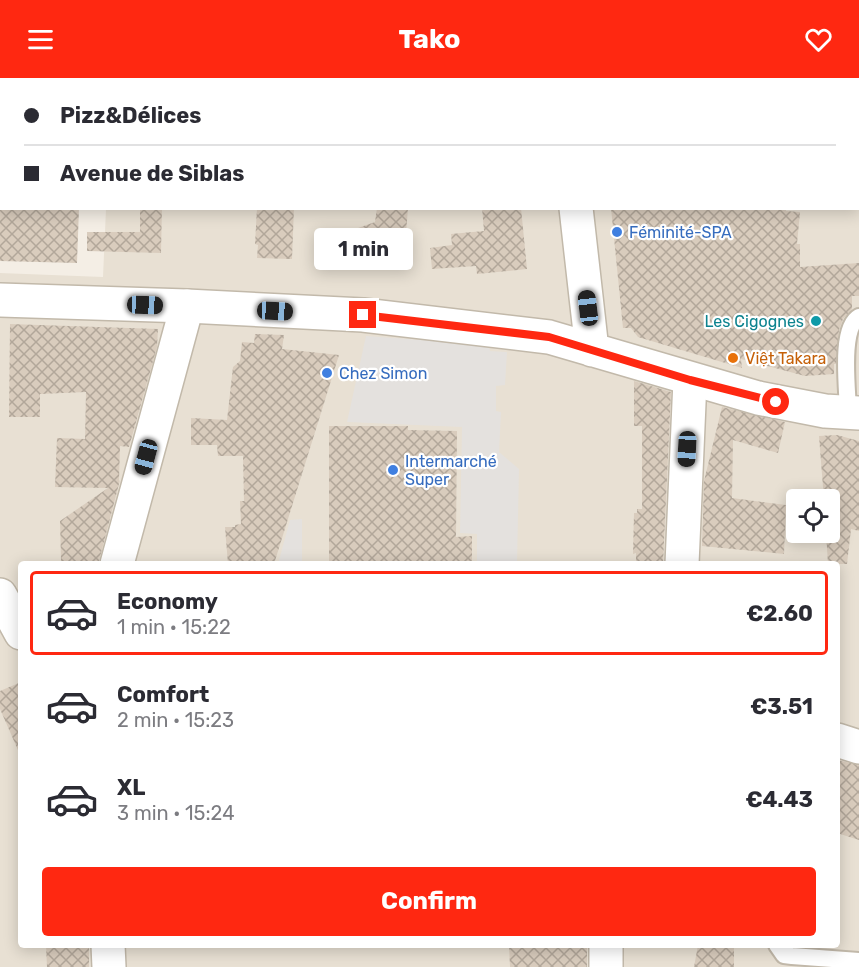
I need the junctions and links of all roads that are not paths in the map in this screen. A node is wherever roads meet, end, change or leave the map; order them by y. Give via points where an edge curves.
1 (576, 210) edge
2 (0, 300) edge
3 (188, 306) junction
4 (859, 317) edge
5 (592, 350) junction
6 (690, 380) junction
7 (854, 413) edge
8 (118, 561) edge
9 (682, 561) edge
10 (0, 595) edge
11 (18, 628) edge
12 (840, 741) edge
13 (859, 747) edge
14 (108, 948) edge
15 (606, 948) edge
16 (779, 948) edge
17 (859, 961) edge
18 (109, 967) edge
19 (606, 967) edge

1 - 5 street
2 - 3 street
3 - 5 street via 363,315 549,337
3 - 8 street
4 - 7 lane via 851,324 847,348
5 - 6 street
6 - 7 street via 758,398
6 - 9 street
10 - 11 street
12 - 13 street
14 - 18 street
15 - 19 street
16 - 17 lane via 784,955

